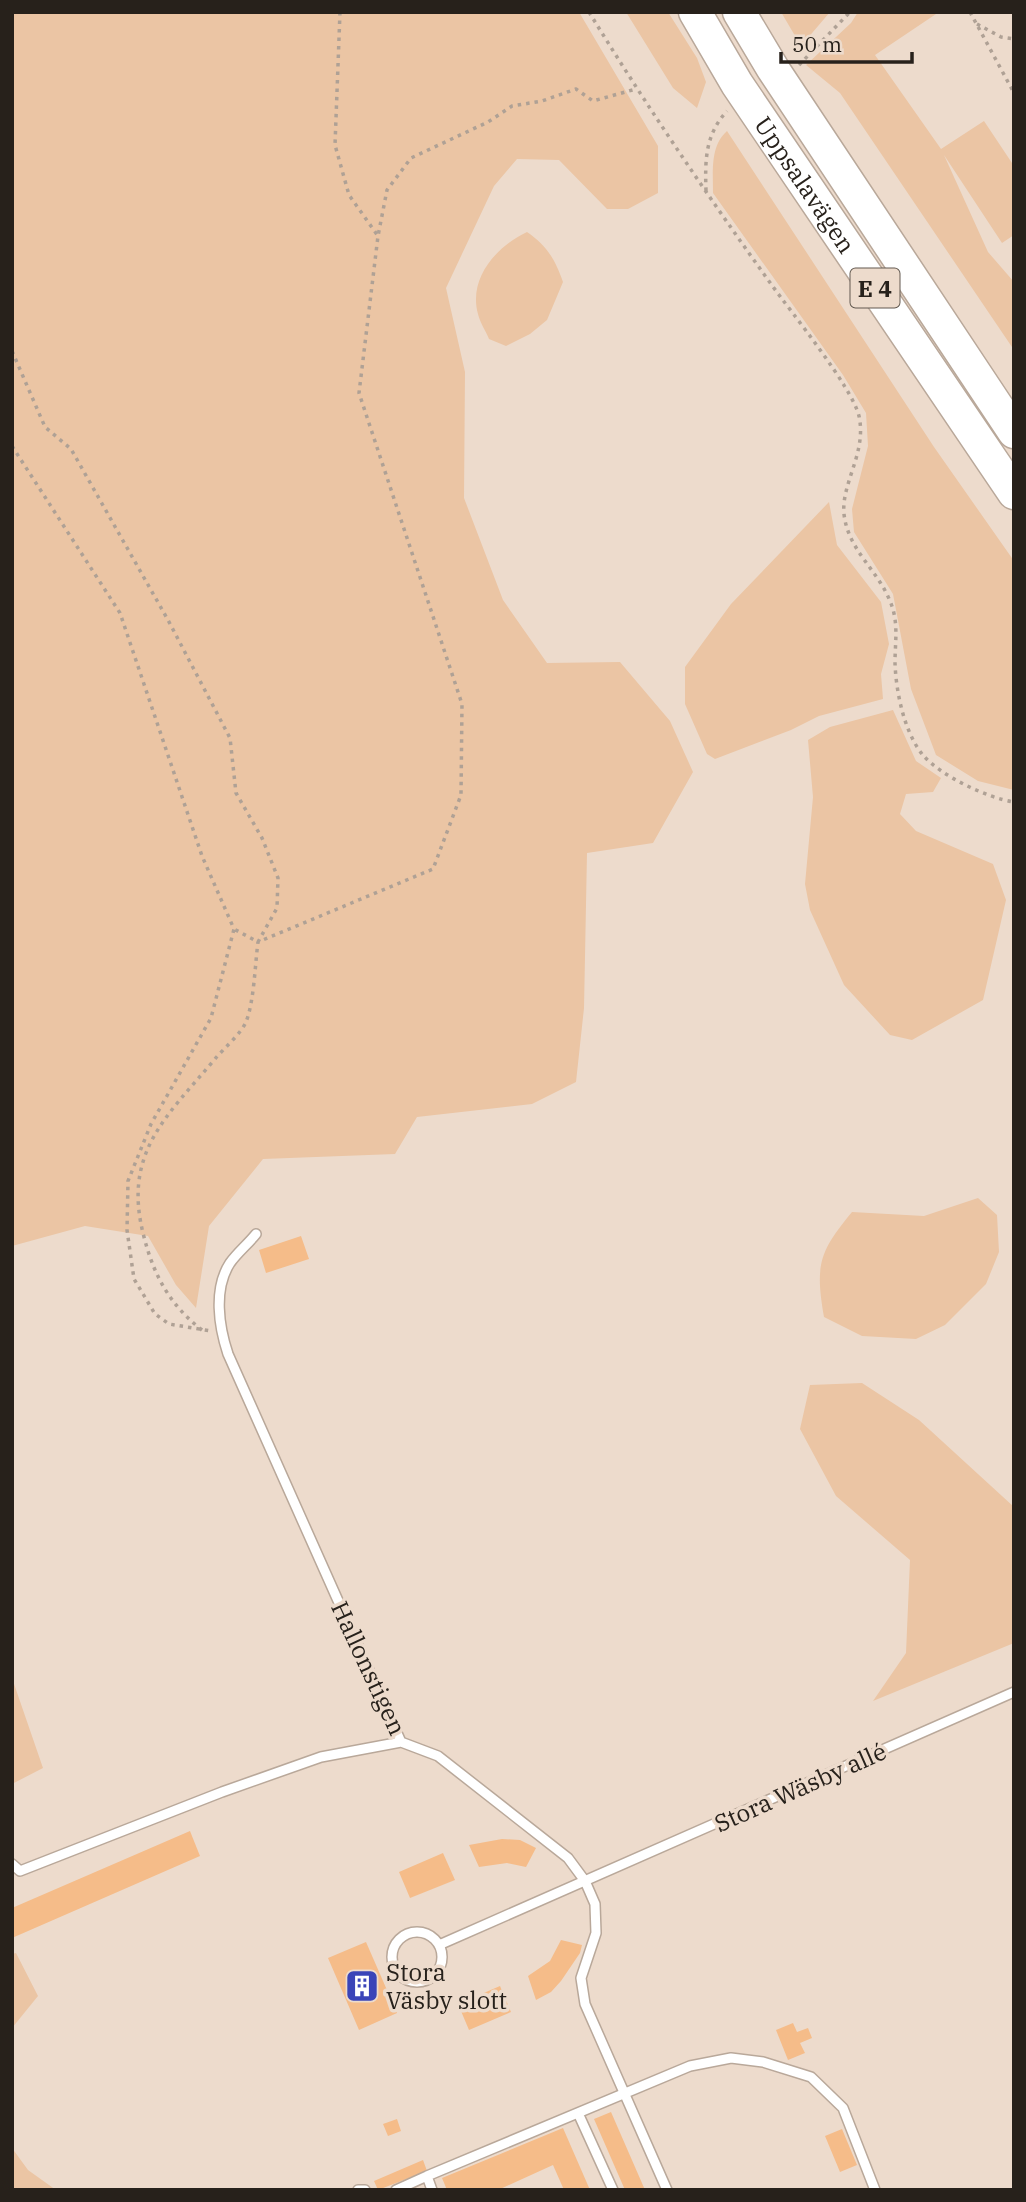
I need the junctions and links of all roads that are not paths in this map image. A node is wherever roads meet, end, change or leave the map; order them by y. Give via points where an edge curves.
1 (695, 12) edge
2 (739, 12) edge
3 (1014, 432) edge
4 (1014, 493) edge
5 (256, 1234) dead end
6 (1014, 1692) edge
7 (401, 1742) junction
8 (12, 1864) edge
9 (586, 1881) junction
10 (439, 1945) junction
11 (625, 2093) junction
12 (579, 2113) junction
13 (427, 2176) junction
14 (358, 2190) edge
15 (365, 2190) edge
16 (396, 2190) edge
17 (432, 2190) edge
18 (612, 2190) edge
19 (667, 2190) edge
20 (875, 2190) edge

1 - 4 highway, Uppsalavägen / E 4 via 737,83
2 - 3 highway, Uppsalavägen / E 4
5 - 7 lane, Hallonstigen via 229,1265 220,1294 220,1332
6 - 9 lane, Stora Wäsby allé
7 - 8 lane via 321,1758 222,1791 20,1871
7 - 9 lane, Hallonstigen via 438,1756 568,1857
9 - 10 lane, Stora Wäsby allé
9 - 11 lane, Hallonstigen via 595,1904 596,1933 581,1978 586,2004
10 - 10 lane via 426,1934 402,1936 393,1950 394,1966 404,1978 424,1980 440,1966
11 - 12 lane
11 - 19 lane, Hallonstigen
11 - 20 lane via 690,2066 731,2058 763,2062 811,2077 843,2108
12 - 13 lane
12 - 18 lane
13 - 16 lane
13 - 17 lane
14 - 15 lane

